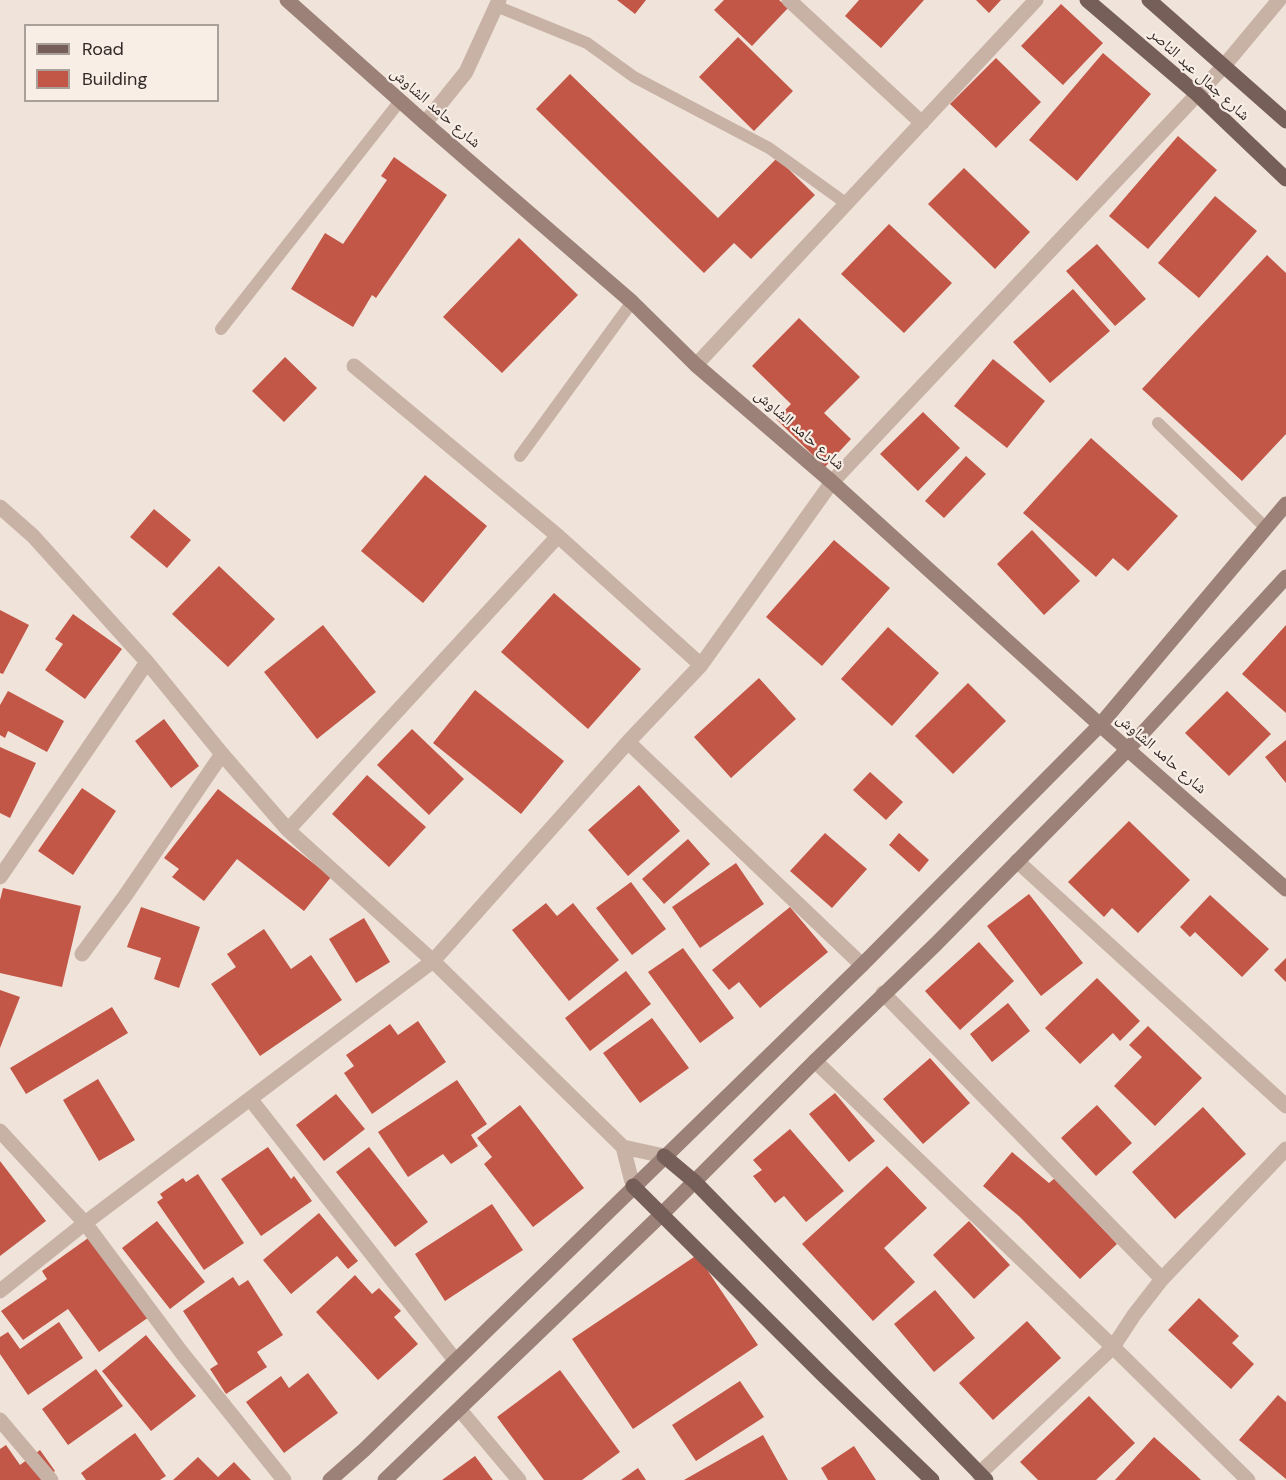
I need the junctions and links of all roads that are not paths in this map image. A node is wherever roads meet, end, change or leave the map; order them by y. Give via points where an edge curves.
1 (286, 0) edge
2 (789, 0) edge
3 (1036, 0) edge
4 (1087, 0) edge
5 (1149, 0) edge
6 (1279, 0) edge
7 (497, 3) edge
8 (1223, 67) junction
9 (1197, 94) junction
10 (400, 101) junction
11 (1286, 121) edge
12 (425, 123) junction
13 (922, 123) junction
14 (1286, 179) edge
15 (847, 204) junction
16 (632, 302) junction
17 (221, 329) dead end
18 (696, 365) junction
19 (354, 366) dead end
20 (1158, 423) dead end
21 (520, 456) dead end
22 (832, 482) junction
23 (1286, 504) edge
24 (0, 507) edge
25 (1265, 527) junction
26 (558, 536) junction
27 (1286, 578) edge
28 (147, 662) junction
29 (700, 665) junction
30 (1100, 724) junction
31 (628, 742) junction
32 (1128, 749) junction
33 (222, 754) junction
34 (288, 830) junction
35 (1017, 861) junction
36 (0, 877) edge
37 (1286, 889) edge
38 (82, 954) dead end
39 (433, 962) junction
40 (862, 965) junction
41 (883, 993) junction
42 (815, 1061) junction
43 (251, 1100) junction
44 (1286, 1106) edge
45 (0, 1131) edge
46 (623, 1147) junction
47 (1286, 1149) edge
48 (664, 1156) junction
49 (695, 1182) junction
50 (633, 1186) junction
51 (662, 1214) junction
52 (85, 1223) junction
53 (1162, 1280) junction
54 (0, 1291) edge
55 (1113, 1347) junction
56 (455, 1360) junction
57 (460, 1410) junction
58 (0, 1419) edge
59 (982, 1477) edge
60 (51, 1480) edge
61 (284, 1480) edge
62 (330, 1480) edge
63 (385, 1480) edge
64 (519, 1480) edge
65 (932, 1480) edge
66 (1248, 1480) edge

1 - 10 main road, شارع حامد الشاوش
2 - 13 street
3 - 13 street
4 - 9 main road, شارع جمال عبد الناصر
5 - 8 main road, شارع جمال عبد الناصر
6 - 8 street
7 - 12 street via 466,72
7 - 15 lane via 587,44 634,77 769,148
8 - 9 street
8 - 11 main road, شارع جمال عبد الناصر
9 - 14 main road, شارع جمال عبد الناصر
9 - 22 street
10 - 12 main road, شارع حامد الشاوش
10 - 17 lane
12 - 16 main road, شارع حامد الشاوش
13 - 15 street
15 - 18 street
16 - 18 main road, شارع حامد الشاوش
16 - 21 lane
18 - 22 main road, شارع حامد الشاوش
19 - 26 street
20 - 25 lane
22 - 29 street
22 - 30 main road, شارع حامد الشاوش
23 - 25 main road
24 - 28 street via 33,536
25 - 30 main road
26 - 29 street
26 - 34 street
27 - 32 main road
28 - 33 street
28 - 36 street
29 - 31 street
30 - 32 main road, شارع حامد الشاوش
30 - 40 main road
31 - 39 street
31 - 40 street
32 - 35 main road
32 - 37 main road, شارع حامد الشاوش
33 - 34 street
33 - 38 street
34 - 39 street
35 - 41 main road
35 - 44 street
39 - 43 street
39 - 46 street
40 - 48 main road
41 - 42 main road
41 - 53 street
42 - 49 main road
42 - 55 street
43 - 52 street
43 - 56 street
45 - 52 street
46 - 48 street
46 - 50 street
47 - 53 street
48 - 49 main road
48 - 50 main road
49 - 51 main road
49 - 59 main road
50 - 51 main road
50 - 56 main road
51 - 57 main road
51 - 65 main road
52 - 54 street
52 - 61 street
53 - 55 street
55 - 59 street
55 - 66 street
56 - 62 main road
57 - 63 main road
57 - 64 street
58 - 60 street

